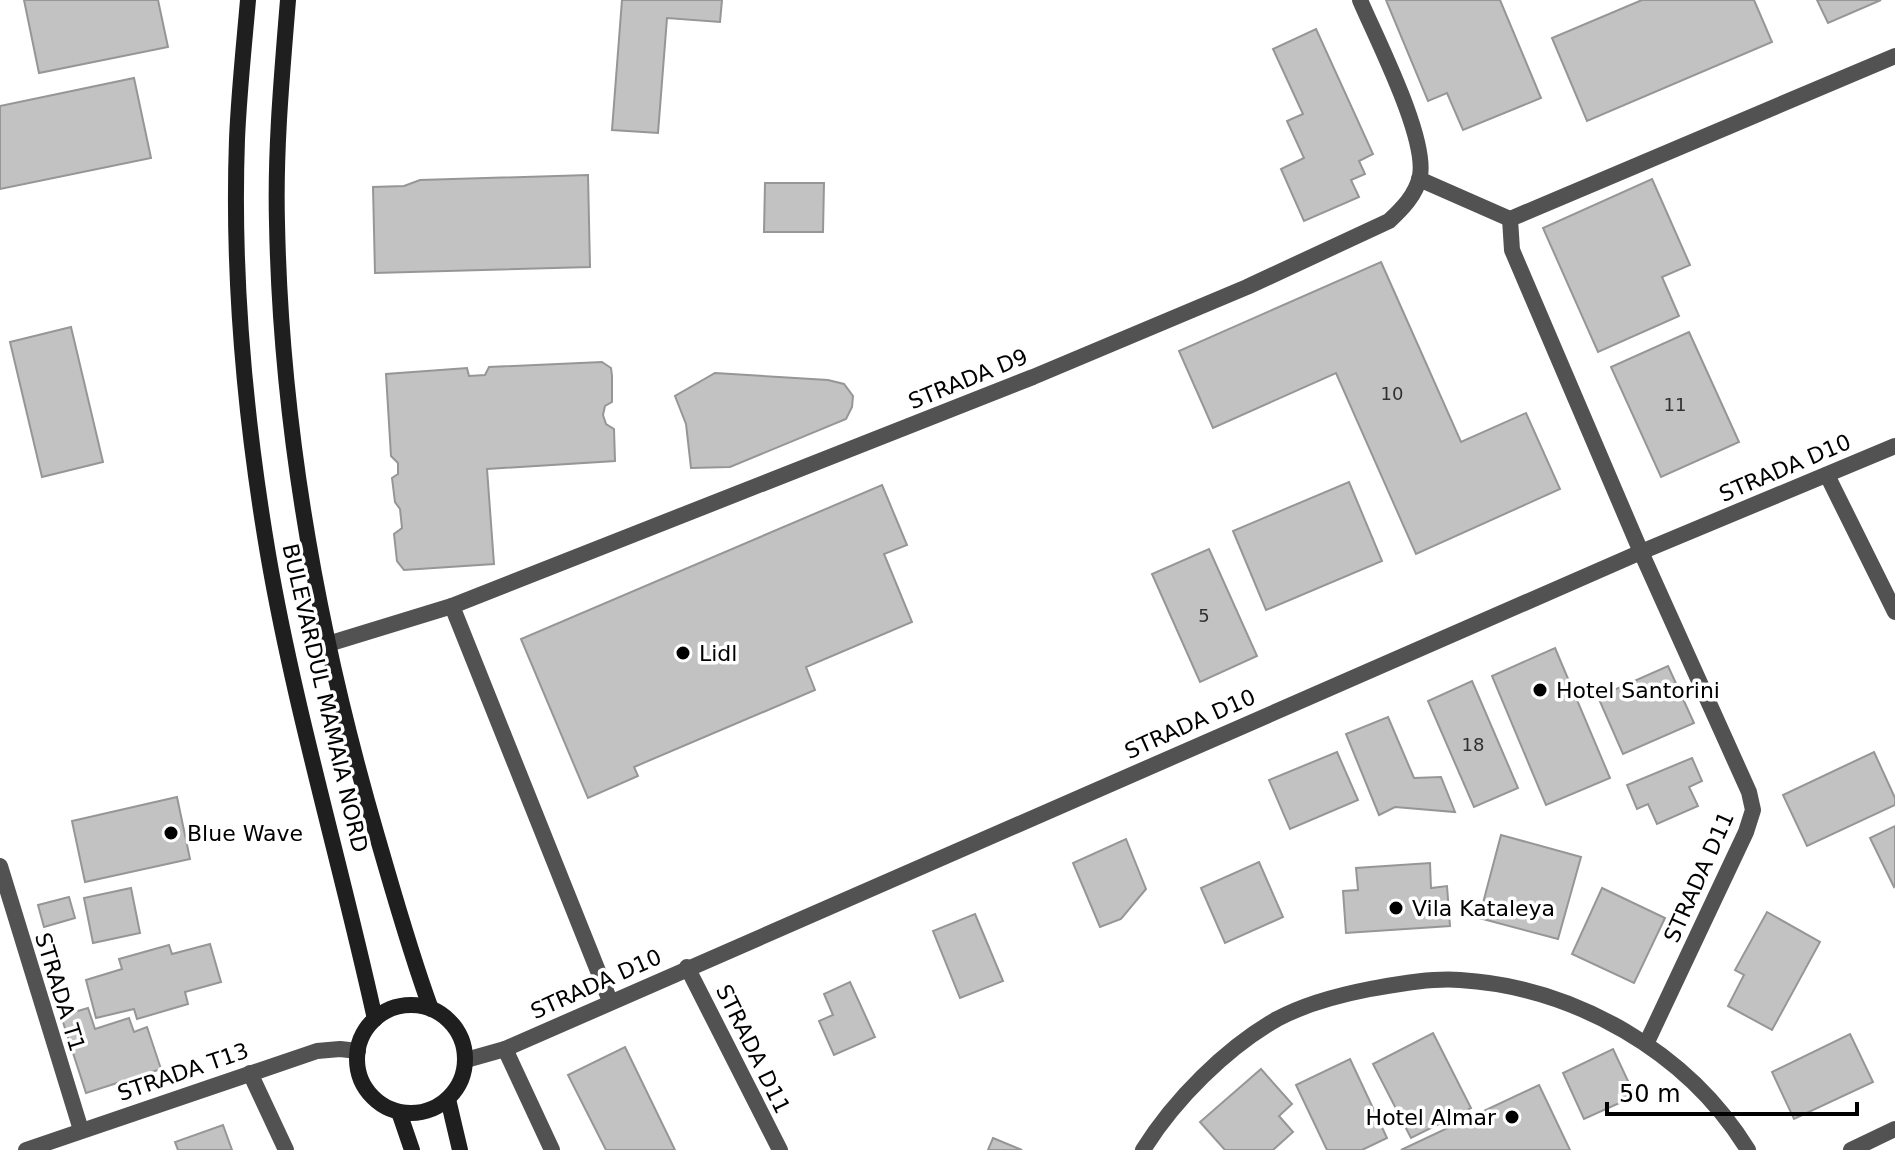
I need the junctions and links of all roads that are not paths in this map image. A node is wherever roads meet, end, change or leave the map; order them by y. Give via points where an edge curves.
1 (248, 0) edge
2 (288, 0) edge
3 (1360, 0) edge
4 (1895, 56) edge
5 (1419, 179) junction
6 (1510, 219) junction
7 (1895, 446) edge
8 (1827, 475) junction
9 (1641, 552) junction
10 (452, 606) junction
11 (1895, 612) edge
12 (328, 644) junction
13 (0, 866) edge
14 (687, 967) junction
15 (610, 1001) junction
16 (431, 1009) junction
17 (375, 1019) junction
18 (1647, 1042) junction
19 (505, 1049) junction
20 (358, 1051) junction
21 (466, 1060) junction
22 (250, 1073) junction
23 (448, 1099) junction
24 (399, 1112) junction
25 (1895, 1129) edge
26 (81, 1130) junction
27 (26, 1150) edge
28 (286, 1150) edge
29 (412, 1150) edge
30 (460, 1150) edge
31 (552, 1150) edge
32 (780, 1150) edge
33 (1143, 1150) edge
34 (1748, 1150) edge
35 (1851, 1150) edge

1 - 17 main road, BULEVARDUL MAMAIA NORD via 236,225 252,438 290,662
2 - 12 main road, BULEVARDUL MAMAIA NORD via 278,138 281,329 291,436
3 - 5 street via 1415,130 1422,157
4 - 6 street
5 - 6 street
5 - 10 street, STRADA D9 via 1406,205 1389,221 1247,287
6 - 9 street, STRADA D11 via 1512,250
7 - 8 street, STRADA D10
8 - 9 street, STRADA D10
8 - 11 street
9 - 14 street, STRADA D10
9 - 18 street, STRADA D11 via 1753,810
10 - 12 street, STRADA D9
10 - 15 street
12 - 16 main road, BULEVARDUL MAMAIA NORD via 355,762
13 - 26 street, STRADA T1
14 - 15 street, STRADA D10
14 - 32 street, STRADA D11
15 - 19 street, STRADA D10
16 - 17 main road via 402,1006
16 - 21 main road via 456,1029
17 - 20 main road
18 - 33 street via 1584,1011 1516,987 1458,980 1338,995 1278,1019 1221,1060 1186,1093
18 - 34 street via 1710,1101
19 - 21 street, STRADA D10
19 - 31 street
20 - 22 street, STRADA T13 via 317,1051
20 - 24 main road via 366,1089
21 - 23 main road
22 - 26 street, STRADA T13
22 - 28 street
23 - 24 main road via 416,1113
23 - 30 main road
24 - 29 main road
25 - 35 street
26 - 27 street, STRADA T13

